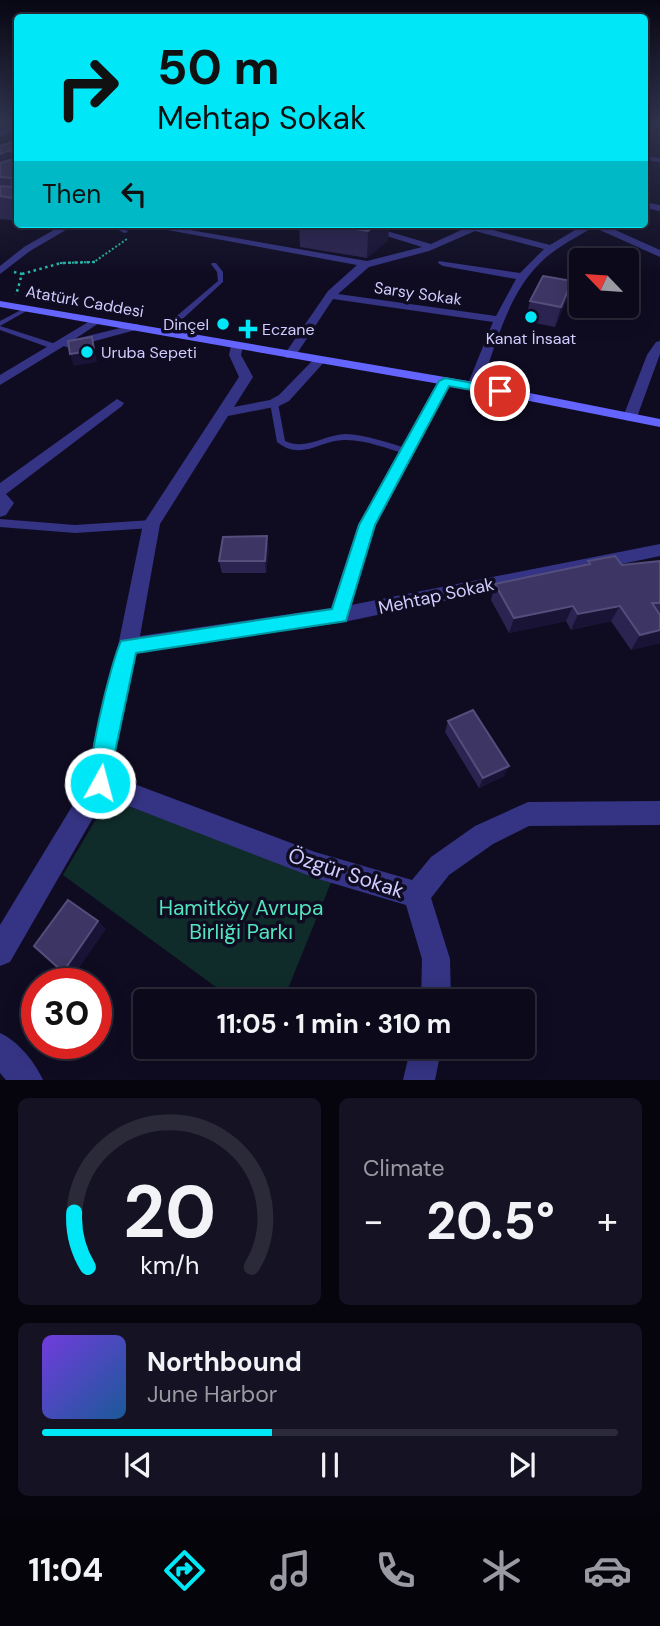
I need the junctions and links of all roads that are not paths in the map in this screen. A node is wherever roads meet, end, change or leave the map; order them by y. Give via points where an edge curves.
1 (64, 228) edge
2 (118, 228) edge
3 (163, 228) edge
4 (367, 228) edge
5 (398, 228) edge
6 (474, 228) edge
7 (485, 228) edge
8 (587, 228) edge
9 (602, 228) edge
10 (126, 232) road end
11 (388, 234) junction
12 (431, 247) junction
13 (554, 249) junction
14 (660, 254) edge
15 (443, 262) dead end
16 (214, 264) dead end
17 (367, 264) junction
18 (2, 268) edge
19 (523, 277) junction
20 (332, 296) junction
21 (2, 304) edge
22 (27, 309) junction
23 (500, 320) junction
24 (95, 321) junction
25 (0, 326) edge
26 (137, 328) junction
27 (162, 332) junction
28 (660, 345) edge
29 (237, 346) junction
30 (56, 347) junction
31 (290, 355) junction
32 (320, 360) junction
33 (0, 381) edge
34 (445, 381) junction
35 (474, 386) junction
36 (274, 402) junction
37 (117, 403) dead end
38 (223, 413) junction
39 (630, 417) junction
40 (660, 423) edge
41 (407, 451) junction
42 (0, 491) edge
43 (0, 498) edge
44 (0, 512) edge
45 (0, 523) edge
46 (152, 524) junction
47 (660, 550) edge
48 (339, 615) junction
49 (128, 646) junction
50 (100, 783) junction
51 (660, 815) edge
52 (417, 895) junction
53 (0, 952) edge
54 (436, 989) edge
55 (0, 1049) edge
56 (425, 1059) edge
57 (27, 1080) edge
58 (419, 1080) edge

1 - 18 street
2 - 10 lane
3 - 17 street
4 - 11 street
5 - 11 street
6 - 12 street
7 - 13 street
8 - 13 street
9 - 14 street
11 - 12 street
12 - 17 street
13 - 19 street
15 - 19 street
16 - 27 lane via 221,281
17 - 20 street
19 - 23 street
20 - 23 street, Sarsy Sokak
20 - 31 street
21 - 22 street, Atatürk Caddesi
22 - 24 street, Atatürk Caddesi
22 - 25 lane
23 - 35 street
24 - 26 street, Atatürk Caddesi
24 - 30 street
25 - 30 lane
26 - 27 street, Atatürk Caddesi
26 - 30 street
27 - 29 street, Atatürk Caddesi
28 - 39 street
29 - 31 street, Atatürk Caddesi
29 - 38 street via 235,355 246,377
30 - 33 street
31 - 32 street, Atatürk Caddesi
32 - 34 street, Atatürk Caddesi
32 - 36 street via 284,398
34 - 35 street, Atatürk Caddesi
34 - 41 street
35 - 39 street, Atatürk Caddesi
36 - 38 street
36 - 41 lane via 281,442 292,449 345,437
37 - 42 street
38 - 46 street
39 - 40 street, Atatürk Caddesi
41 - 48 street via 367,525
43 - 44 street via 6,503
45 - 46 lane via 75,529
46 - 49 street
47 - 48 street, Mehtap Sokak
48 - 49 street, Mehtap Sokak
49 - 50 street via 104,744
50 - 52 street, Özgür Sokak via 315,865
50 - 53 street
51 - 52 street, Özgür Sokak via 528,814 484,835 440,866
52 - 54 street via 436,959
55 - 57 street
56 - 58 street

